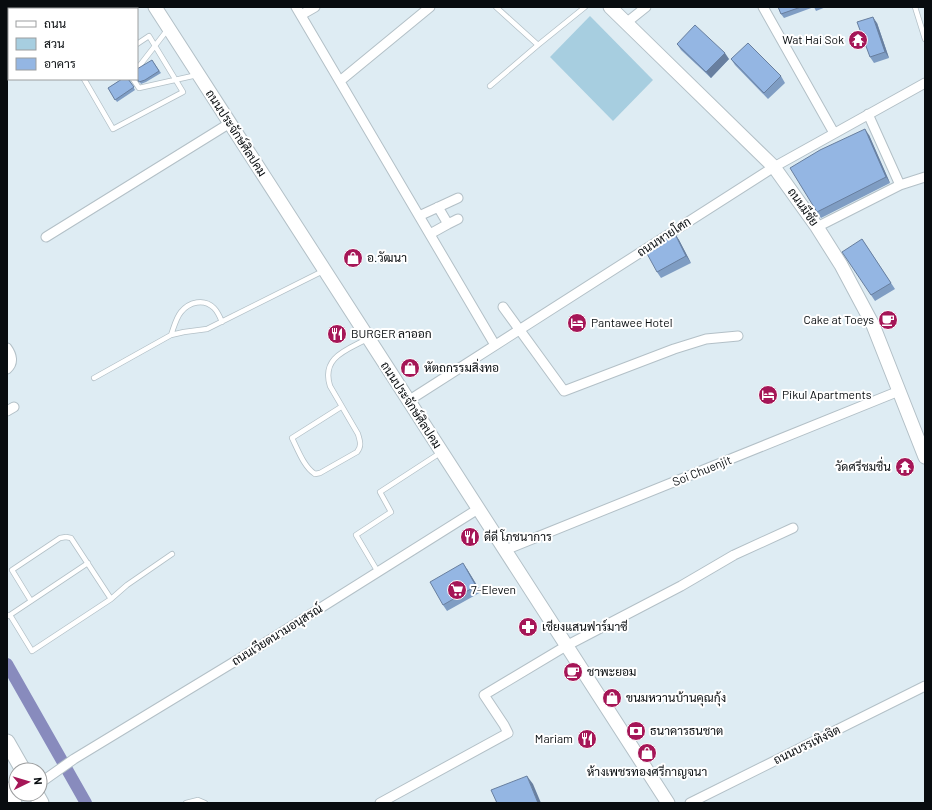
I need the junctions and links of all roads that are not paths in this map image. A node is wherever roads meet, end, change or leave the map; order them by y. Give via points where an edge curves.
1 (155, 7) edge
2 (315, 7) edge
3 (430, 7) edge
4 (496, 7) edge
5 (585, 7) edge
6 (610, 7) edge
7 (646, 7) edge
8 (763, 7) edge
9 (915, 7) edge
10 (299, 11) edge
11 (626, 23) junction
12 (169, 29) junction
13 (925, 39) edge
14 (138, 43) edge
15 (538, 45) junction
16 (155, 46) junction
17 (138, 68) edge
18 (199, 75) junction
19 (85, 80) edge
20 (134, 80) edge
21 (176, 80) junction
22 (340, 81) junction
23 (925, 83) edge
24 (490, 86) dead end
25 (868, 114) junction
26 (230, 123) junction
27 (834, 133) junction
28 (774, 167) junction
29 (925, 177) edge
30 (900, 186) junction
31 (458, 198) dead end
32 (438, 207) junction
33 (419, 216) junction
34 (458, 219) dead end
35 (448, 224) junction
36 (817, 227) junction
37 (430, 234) junction
38 (46, 237) dead end
39 (325, 270) junction
40 (503, 307) dead end
41 (222, 322) junction
42 (519, 330) junction
43 (170, 335) junction
44 (738, 336) dead end
45 (369, 338) junction
46 (495, 345) junction
47 (7, 348) edge
48 (7, 369) edge
49 (94, 378) dead end
50 (899, 391) junction
51 (408, 400) junction
52 (342, 408) junction
53 (442, 452) junction
54 (925, 457) edge
55 (478, 509) junction
56 (793, 528) dead end
57 (505, 550) junction
58 (172, 554) dead end
59 (88, 563) junction
60 (378, 572) junction
61 (112, 599) junction
62 (31, 601) junction
63 (8, 615) edge
64 (566, 646) junction
65 (925, 686) edge
66 (7, 742) edge
67 (18, 762) edge
68 (48, 777) edge
69 (186, 803) edge
70 (205, 803) edge
71 (380, 803) edge
72 (668, 803) edge
73 (690, 803) edge

1 - 12 street, ถนนประจักษ์ศิลปคม
2 - 10 street
3 - 22 street
4 - 15 lane
5 - 15 lane
6 - 11 street, ถนนมีชัย
7 - 11 street
8 - 27 street
9 - 13 lane
10 - 22 street
11 - 28 street, ถนนมีชัย
12 - 16 lane
12 - 18 street, ถนนประจักษ์ศิลปคม
14 - 16 lane via 149,36
15 - 24 lane
16 - 17 lane
16 - 21 lane
18 - 21 lane
18 - 26 street, ถนนประจักษ์ศิลปคม
19 - 21 lane via 113,129 183,92
20 - 21 lane via 138,88
22 - 33 street
23 - 25 street, ถนนหายโศก
25 - 27 street, ถนนหายโศก
25 - 30 street
26 - 38 street
26 - 39 street, ถนนประจักษ์ศิลปคม
27 - 28 street, ถนนหายโศก
28 - 36 street, ถนนมีชัย
28 - 42 street, ถนนหายโศก
29 - 30 street
30 - 36 street
31 - 32 street
32 - 33 street
32 - 35 street
33 - 37 street
34 - 35 street
35 - 37 street
36 - 50 street, ถนนมีชัย via 873,325
37 - 46 street
39 - 41 lane
39 - 45 street, ถนนประจักษ์ศิลปคม
40 - 42 street
41 - 43 lane via 207,329
41 - 43 lane via 214,308 204,302 197,302 180,313
42 - 44 street via 564,391 674,349 706,339
42 - 46 street, ถนนหายโศก
43 - 49 lane
45 - 51 street, ถนนประจักษ์ศิลปคม
45 - 52 lane via 337,356 327,371 330,386
46 - 51 street, ถนนหายโศก
47 - 48 street via 12,359
50 - 54 street, ถนนมีชัย
50 - 57 street, Soi Chuenjit
51 - 53 street, ถนนประจักษ์ศิลปคม
52 - 52 lane via 358,434 360,448 315,474 307,466 292,438
53 - 55 street, ถนนประจักษ์ศิลปคม
53 - 60 lane via 380,492 391,512 356,535
55 - 57 street, ถนนประจักษ์ศิลปคม
55 - 60 street, ถนนเวียดนามอนุสรณ์
56 - 64 street via 734,555 682,586
57 - 64 street, ถนนประจักษ์ศิลปคม
58 - 61 lane via 127,585
59 - 61 lane
59 - 62 lane
59 - 62 lane via 71,538 66,537 60,538 12,570
60 - 68 street, ถนนเวียดนามอนุสรณ์
61 - 63 lane via 32,651
62 - 63 lane
64 - 71 street via 484,695 508,733
64 - 72 street, ถนนประจักษ์ศิลปคม
65 - 73 street, ถนนบรรเทิงจิต
66 - 67 main road
69 - 70 lane via 198,800

